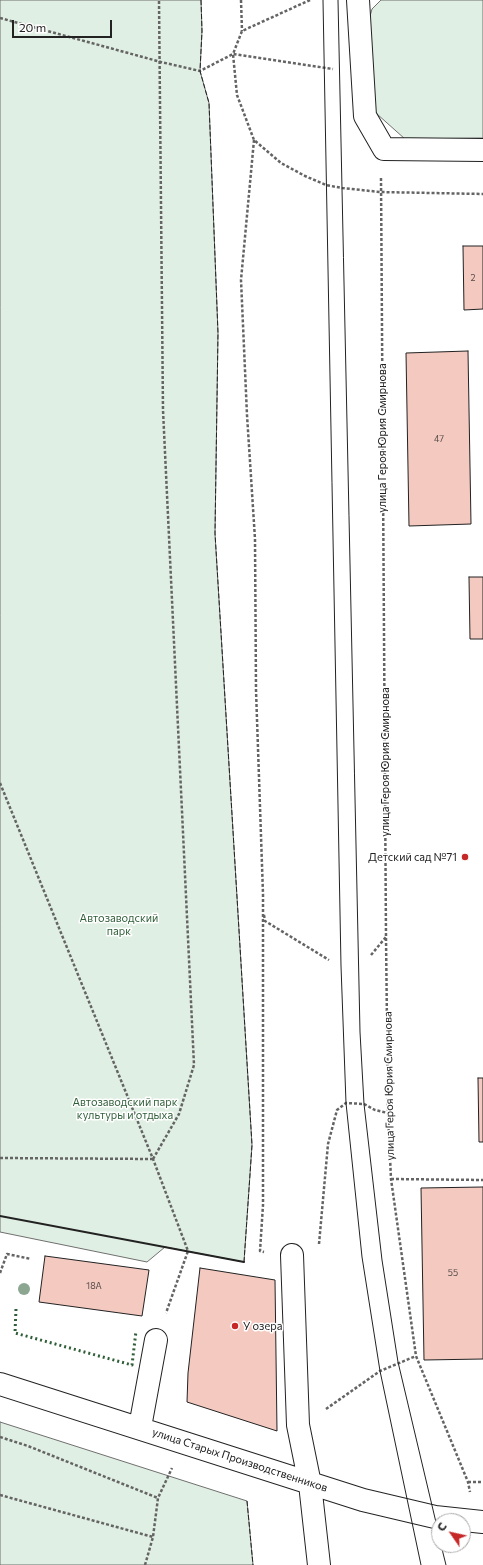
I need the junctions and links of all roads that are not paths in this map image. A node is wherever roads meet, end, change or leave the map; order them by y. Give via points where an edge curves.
1 (358, 0) edge
2 (483, 150) edge
3 (292, 1255) road end
4 (156, 1340) road end
5 (0, 1384) edge
6 (140, 1427) junction
7 (310, 1484) junction
8 (481, 1528) edge
9 (319, 1565) edge

1 - 2 street via 365,116 384,149
3 - 7 street via 298,1426
4 - 6 street
5 - 6 street, улица Старых Производственников
6 - 7 street, улица Старых Производственников
7 - 8 street, улица Старых Производственников via 409,1512
7 - 9 street

